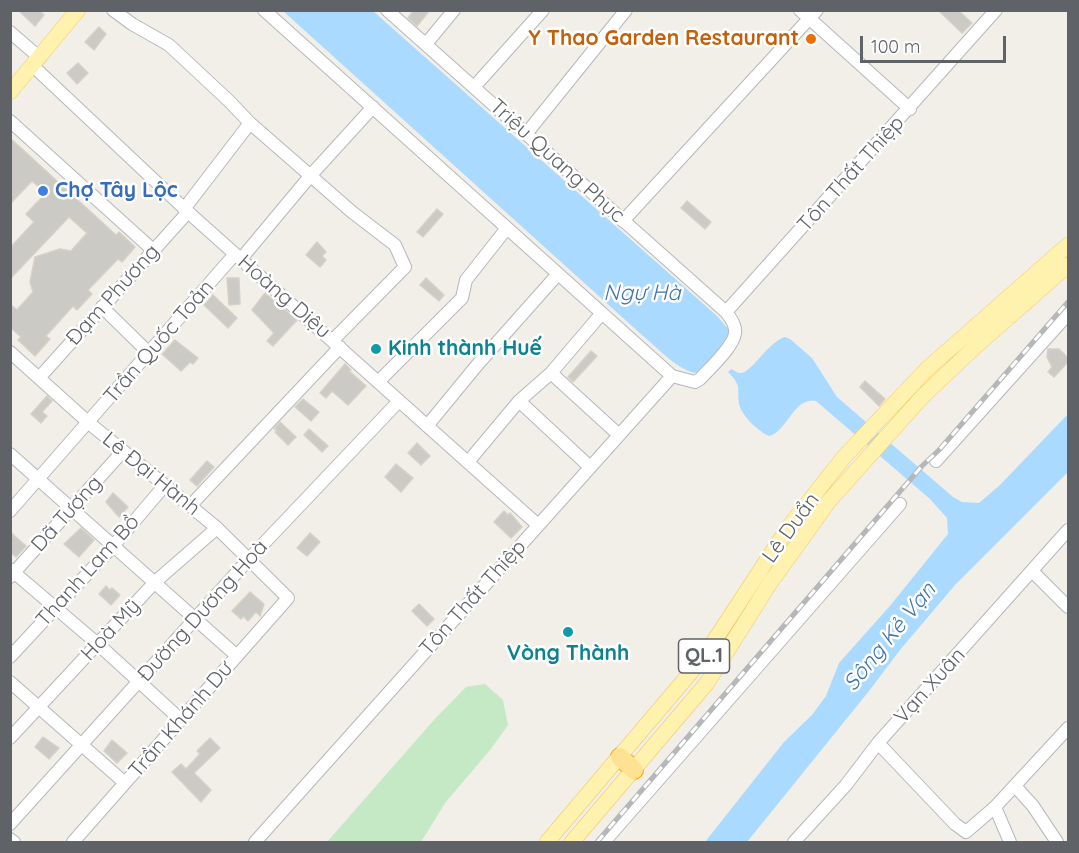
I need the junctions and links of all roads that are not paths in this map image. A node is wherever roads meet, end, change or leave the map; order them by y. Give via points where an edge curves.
1 (78, 10) edge
2 (113, 10) edge
3 (264, 10) edge
4 (387, 10) edge
5 (454, 10) edge
6 (543, 10) edge
7 (626, 10) edge
8 (996, 10) edge
9 (809, 13) edge
10 (10, 32) edge
11 (426, 44) junction
12 (36, 62) junction
13 (474, 87) junction
14 (10, 92) edge
15 (373, 107) junction
16 (910, 109) junction
17 (10, 121) edge
18 (250, 123) junction
19 (526, 134) junction
20 (311, 175) junction
21 (186, 210) junction
22 (623, 221) junction
23 (507, 228) junction
24 (1068, 245) edge
25 (153, 250) junction
26 (238, 257) junction
27 (1068, 265) edge
28 (558, 274) junction
29 (102, 307) junction
30 (726, 312) junction
31 (602, 313) junction
32 (1068, 314) edge
33 (336, 344) junction
34 (10, 352) edge
35 (149, 353) junction
36 (551, 373) junction
37 (672, 376) junction
38 (39, 378) junction
39 (378, 382) junction
40 (399, 401) junction
41 (519, 401) junction
42 (89, 423) junction
43 (427, 426) junction
44 (619, 435) junction
45 (123, 451) junction
46 (10, 454) edge
47 (936, 461) dead end
48 (468, 462) junction
49 (590, 467) junction
50 (39, 479) junction
51 (165, 485) junction
52 (900, 504) dead end
53 (190, 506) junction
54 (72, 508) junction
55 (10, 511) edge
56 (538, 525) junction
57 (217, 528) junction
58 (1068, 530) edge
59 (114, 545) junction
60 (249, 559) junction
61 (1033, 572) junction
62 (12, 573) edge
63 (155, 582) junction
64 (288, 598) joint
65 (1068, 607) edge
66 (55, 608) junction
67 (196, 619) junction
68 (99, 645) junction
69 (237, 656) junction
70 (10, 657) edge
71 (10, 682) edge
72 (140, 682) junction
73 (39, 706) junction
74 (181, 720) junction
75 (1068, 728) edge
76 (10, 738) edge
77 (878, 743) junction
78 (82, 746) junction
79 (620, 757) junction
80 (634, 770) junction
81 (125, 783) junction
82 (1015, 786) junction
83 (995, 807) junction
84 (10, 824) edge
85 (10, 839) edge
86 (14, 843) edge
87 (73, 843) edge
88 (255, 843) edge
89 (547, 843) edge
90 (572, 843) edge
91 (604, 843) edge
92 (794, 843) edge
93 (1010, 843) edge
94 (1057, 843) edge

1 - 12 main road
2 - 18 street via 169,45
3 - 15 street
4 - 11 street, Triệu Quang Phục
5 - 11 street
6 - 13 street
7 - 19 street
8 - 16 street, Tôn Thất Thiệp
9 - 16 street
9 - 22 street
10 - 12 street, Hoàng Diệu
11 - 13 street, Triệu Quang Phục
12 - 14 main road
12 - 21 street, Hoàng Diệu
13 - 19 street, Triệu Quang Phục
15 - 20 street, Trần Quốc Toản
15 - 23 street
16 - 30 street, Tôn Thất Thiệp
17 - 25 street
18 - 20 street
18 - 21 street, Đạm Phương
19 - 22 street, Triệu Quang Phục
20 - 26 street, Trần Quốc Toản
20 - 33 street via 395,245 405,267
21 - 25 street, Đạm Phương
21 - 26 street, Hoàng Diệu
22 - 30 street, Triệu Quang Phục
23 - 28 street
23 - 39 street via 466,280 462,298
24 - 79 main road, Lê Duẩn / QL.1 via 927,369 844,457 788,528 703,658
25 - 29 street, Đạm Phương
26 - 33 street, Hoàng Diệu
26 - 35 street, Trần Quốc Toản
27 - 80 main road, Lê Duẩn / QL.1 via 923,396 829,501 770,583 707,683
28 - 31 street
28 - 43 street
29 - 35 street
29 - 38 street, Đạm Phương
30 - 37 street via 736,331 734,341 700,379 694,382
31 - 36 street
31 - 37 street
32 - 47 street
33 - 39 street, Hoàng Diệu
33 - 53 street
34 - 38 street, Lê Đại Hành
35 - 42 street, Trần Quốc Toản
36 - 41 street
36 - 44 street
37 - 44 street, Tôn Thất Thiệp
38 - 42 street, Lê Đại Hành
39 - 40 street, Hoàng Diệu
40 - 43 street, Hoàng Diệu
40 - 60 street, Đường Dương Hoà
41 - 48 street
41 - 49 street
42 - 45 street, Lê Đại Hành
42 - 50 street, Trần Quốc Toản
43 - 48 street, Hoàng Diệu
44 - 49 street, Tôn Thất Thiệp
45 - 51 street, Lê Đại Hành
45 - 54 street, Dã Tượng
46 - 50 street
48 - 56 street, Hoàng Diệu
49 - 56 street, Tôn Thất Thiệp
50 - 54 street
50 - 55 street, Trần Quốc Toản
51 - 53 street, Lê Đại Hành
51 - 59 street, Thanh Lam Bồ
52 - 91 street
53 - 57 street, Lê Đại Hành
54 - 59 street
54 - 62 street, Dã Tượng
56 - 88 street, Tôn Thất Thiệp
57 - 60 street, Lê Đại Hành
57 - 63 street, Hoà Mỹ
58 - 61 street, Vạn Xuân
59 - 63 street
59 - 66 street, Thanh Lam Bồ
60 - 64 street, Lê Đại Hành
60 - 67 street, Đường Dương Hoà
61 - 65 street
61 - 77 street, Vạn Xuân
62 - 66 street
63 - 67 street
63 - 68 street, Hoà Mỹ
64 - 69 street, Trần Khánh Dư
66 - 68 street
66 - 70 street, Thanh Lam Bồ
67 - 69 street
67 - 72 street, Đường Dương Hoà
68 - 72 street
68 - 73 street, Hoà Mỹ
69 - 74 street, Trần Khánh Dư
71 - 73 street
72 - 74 street
72 - 78 street, Đường Dương Hoà
73 - 76 street, Hoà Mỹ
73 - 78 street
74 - 81 street, Trần Khánh Dư
75 - 82 street
77 - 83 street via 966,832
77 - 92 street, Vạn Xuân
78 - 81 street
78 - 84 street, Đường Dương Hoà
79 - 80 highway
79 - 89 main road, Lê Duẩn / QL.1
80 - 90 main road, Lê Duẩn / QL.1
81 - 87 street, Trần Khánh Dư
82 - 83 street
82 - 94 street
83 - 93 street
85 - 86 street

